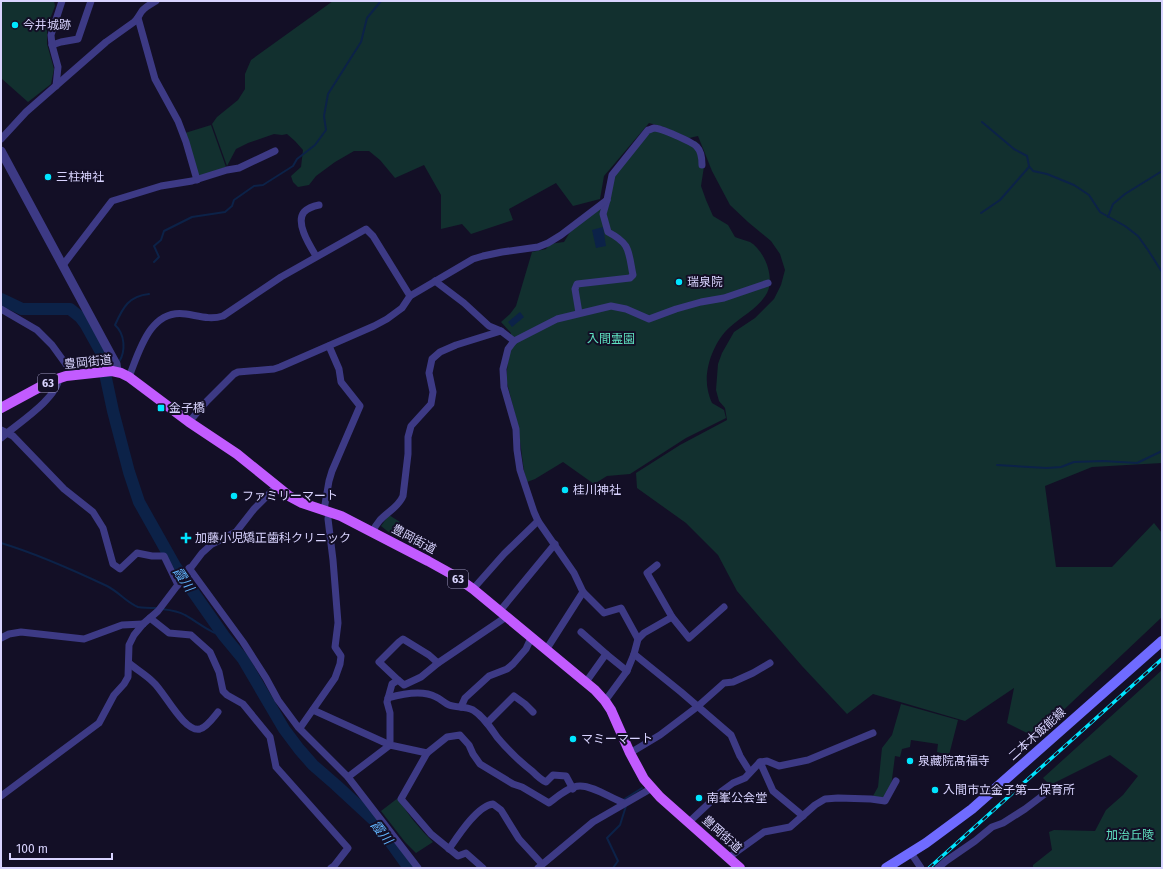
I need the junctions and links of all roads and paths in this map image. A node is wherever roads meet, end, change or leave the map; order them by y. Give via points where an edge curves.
1 (62, 1) edge
2 (91, 1) edge
3 (156, 1) edge
4 (138, 18) junction
5 (52, 45) junction
6 (56, 86) junction
7 (1, 139) edge
8 (1, 150) edge
9 (275, 151) dead end
10 (702, 165) dead end
11 (197, 180) junction
12 (607, 200) junction
13 (319, 205) dead end
14 (316, 256) junction
15 (63, 265) junction
16 (435, 281) junction
17 (768, 282) dead end
18 (410, 296) junction
19 (1, 309) edge
20 (579, 313) junction
21 (501, 331) junction
22 (514, 341) junction
23 (329, 346) junction
24 (109, 371) junction
25 (73, 374) junction
26 (129, 377) junction
27 (59, 378) junction
28 (1, 408) edge
29 (189, 422) junction
30 (4, 431) edge
31 (1, 438) edge
32 (276, 487) junction
33 (327, 511) junction
34 (538, 521) junction
35 (373, 532) junction
36 (555, 544) junction
37 (657, 565) dead end
38 (188, 570) junction
39 (180, 583) junction
40 (473, 589) junction
41 (583, 592) junction
42 (724, 607) dead end
43 (502, 614) junction
44 (672, 617) junction
45 (150, 618) junction
46 (143, 624) junction
47 (581, 632) dead end
48 (1, 638) edge
49 (531, 638) junction
50 (638, 639) junction
51 (1162, 641) edge
52 (546, 650) junction
53 (606, 654) junction
54 (634, 654) junction
55 (438, 662) junction
56 (129, 663) junction
57 (770, 663) dead end
58 (627, 671) junction
59 (398, 680) junction
60 (586, 682) junction
61 (388, 698) junction
62 (606, 701) junction
63 (461, 707) junction
64 (698, 707) junction
65 (313, 710) junction
66 (218, 712) dead end
67 (533, 712) dead end
68 (487, 723) junction
69 (300, 728) junction
70 (873, 733) dead end
71 (390, 745) junction
72 (427, 753) junction
73 (630, 753) junction
74 (760, 762) junction
75 (750, 772) junction
76 (348, 777) junction
77 (896, 781) dead end
78 (652, 788) junction
79 (573, 789) junction
80 (1050, 790) dead end
81 (1, 796) edge
82 (624, 803) junction
83 (803, 816) junction
84 (689, 822) junction
85 (448, 849) junction
86 (911, 853) junction
87 (728, 858) junction
88 (540, 866) edge
89 (331, 868) edge
90 (418, 868) edge
91 (483, 868) edge
92 (740, 868) edge
93 (886, 868) edge
94 (921, 868) edge
95 (938, 868) edge

1 - 5 street via 52,28
2 - 5 street via 78,39
3 - 4 street via 141,12
4 - 6 street
4 - 11 street via 155,79 180,126
5 - 6 street via 58,67
6 - 7 street via 26,112
8 - 15 street
9 - 11 street via 239,168
10 - 12 street via 698,147 666,131 655,128 648,130 612,175
11 - 15 street via 161,186 112,201
12 - 16 street via 548,243 483,256
12 - 20 street via 602,214 608,232 627,246 633,275 630,278 577,284 575,289
13 - 14 street via 304,212 302,217 304,236
14 - 18 street via 366,229 373,236
14 - 26 street via 223,316 212,318 180,313 168,314 160,319 143,342
15 - 24 street via 116,364
16 - 18 street
16 - 21 street via 490,326
17 - 20 street via 724,298 676,309 649,319 626,309 611,306
18 - 23 street via 402,308 387,319
19 - 25 street via 37,330 52,345
20 - 22 street via 557,319
21 - 22 street
21 - 35 street via 456,345 440,352 432,359 429,373 433,392 431,404 411,426 403,496 383,515 374,526
22 - 34 street via 506,354 503,381 516,429 520,470
23 - 29 street via 274,369 234,374
23 - 33 street via 339,369 341,382 360,406 332,471
24 - 25 main road, 豊岡街道 / 63
24 - 26 main road, 豊岡街道 / 63
25 - 27 main road, 豊岡街道 / 63
26 - 29 main road, 豊岡街道 / 63
27 - 28 main road, 豊岡街道 / 63
27 - 30 street via 48,399
29 - 32 main road, 豊岡街道 / 63 via 237,454
30 - 31 street
30 - 39 street via 13,436 64,489 93,512 103,528 113,564 120,569 137,553 164,556
32 - 33 main road, 豊岡街道 / 63 via 302,503
32 - 38 street via 236,532 212,544
33 - 35 main road, 豊岡街道 / 63
33 - 65 street via 338,624 335,647 341,656 335,678
34 - 36 street
34 - 40 street
35 - 40 main road, 豊岡街道 / 63 via 455,576
36 - 41 street
36 - 43 street
37 - 44 street via 647,574
38 - 39 street
38 - 69 street via 242,642 278,700
39 - 45 street
40 - 43 main road, 豊岡街道 / 63
41 - 50 street via 604,613 621,608
41 - 52 street
42 - 44 street via 689,638
43 - 49 main road, 豊岡街道 / 63
43 - 55 street
44 - 50 street
45 - 46 street
45 - 89 street via 169,633 191,635 210,652 217,666 223,691 243,704 270,737 276,767 348,848
46 - 48 street via 122,625 84,639 21,632
46 - 56 street via 129,645
47 - 53 street
49 - 52 main road, 豊岡街道 / 63
49 - 63 street via 526,649 513,664 489,676 464,698
50 - 54 street
51 - 86 main road, 二本木飯能線 via 972,809
52 - 60 main road, 豊岡街道 / 63
53 - 58 street
53 - 60 street
54 - 58 street
54 - 64 street
55 - 59 street via 410,683 404,685
55 - 59 street via 403,639 379,662
56 - 66 street via 154,683 170,705 195,729 200,729
56 - 81 street via 128,677 114,695 99,723
57 - 64 street via 733,682 724,683
58 - 62 street
59 - 61 street via 392,684
60 - 62 main road, 豊岡街道 / 63
61 - 63 street via 413,693 435,696 454,707
61 - 71 street
62 - 73 main road, 豊岡街道 / 63
63 - 68 street via 473,710
64 - 73 street
64 - 75 street via 731,735
65 - 69 street
65 - 71 street
67 - 68 street via 514,696
68 - 79 street via 518,760 536,775 546,782 553,775 566,776
69 - 76 street
70 - 74 street via 808,760 779,766 767,761
71 - 72 street
71 - 76 street
72 - 79 street via 447,737 460,735 480,764 549,803
72 - 85 street via 401,799 424,827
73 - 78 main road, 豊岡街道 / 63 via 637,769
74 - 75 street
74 - 83 street via 773,790
75 - 84 street via 745,778 732,783 722,791
76 - 90 street
77 - 83 street via 885,801 825,799
78 - 82 street
78 - 84 main road, 豊岡街道 / 63
79 - 82 street via 579,786 594,789
80 - 95 street
82 - 88 street via 593,822
83 - 87 street via 790,827 764,832
84 - 87 main road, 豊岡街道 / 63
85 - 88 street via 470,819 488,804 493,804 501,810
85 - 91 street via 458,856 466,853
86 - 93 main road, 二本木飯能線
86 - 94 street
87 - 92 main road, 豊岡街道 / 63

